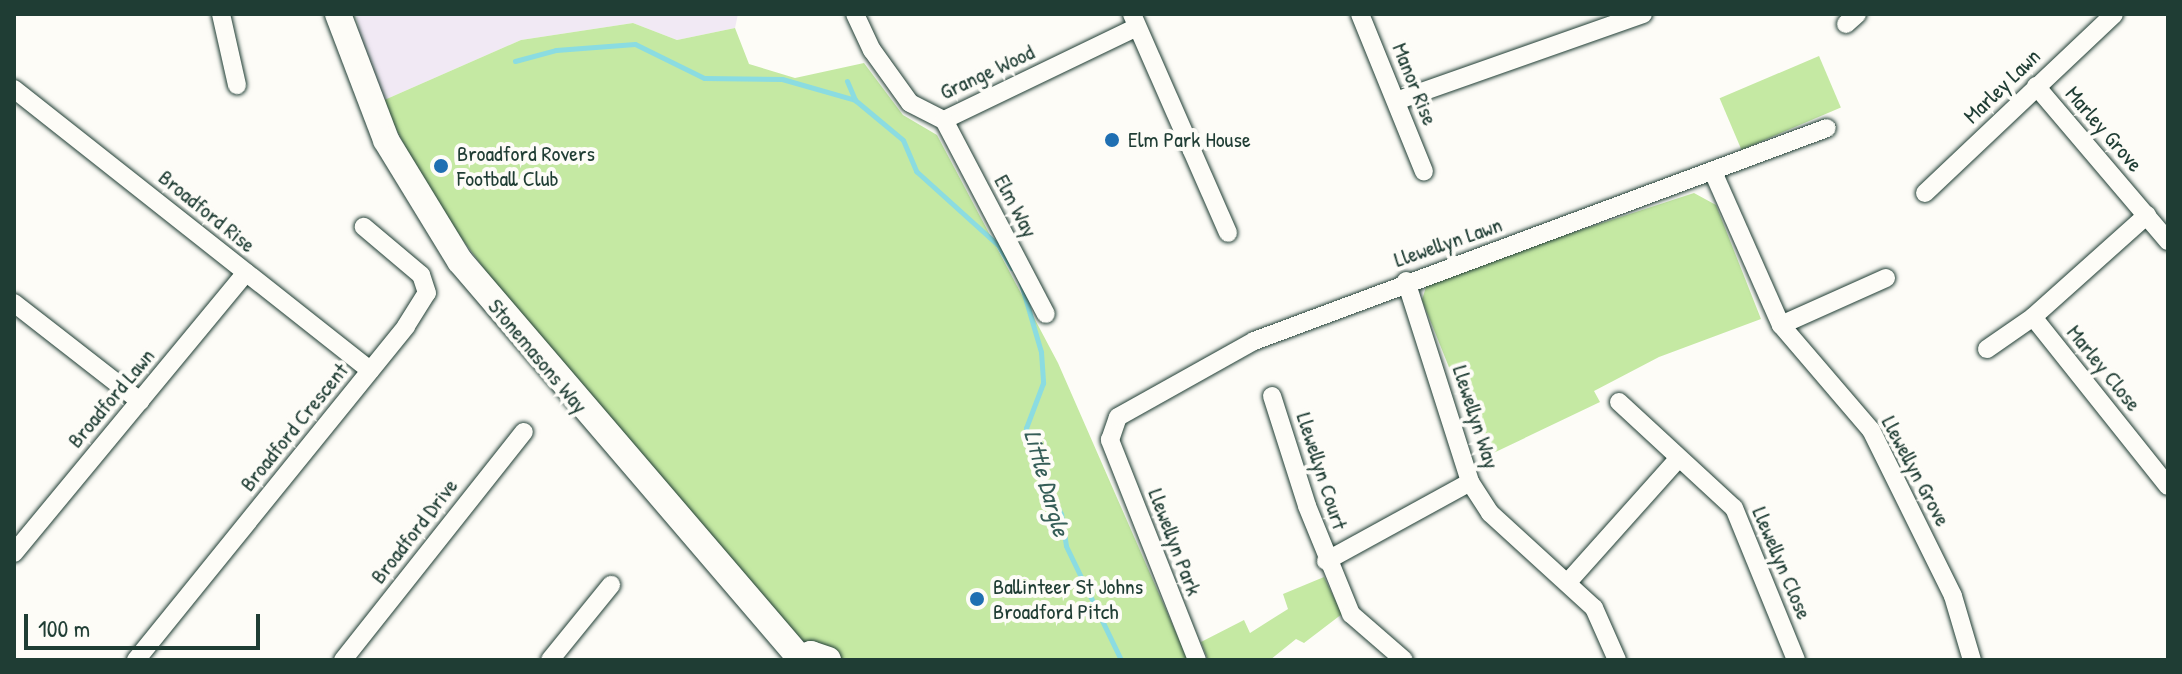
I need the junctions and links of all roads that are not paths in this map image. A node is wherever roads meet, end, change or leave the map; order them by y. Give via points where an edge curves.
1 (221, 14) edge
2 (338, 14) edge
3 (855, 14) edge
4 (1360, 14) edge
5 (1643, 14) edge
6 (2114, 14) edge
7 (1135, 20) edge
8 (237, 85) dead end
9 (2036, 86) junction
10 (14, 89) edge
11 (1396, 101) junction
12 (944, 120) junction
13 (1827, 128) dead end
14 (1424, 172) dead end
15 (1714, 174) junction
16 (1925, 193) dead end
17 (2147, 215) junction
18 (364, 227) dead end
19 (1228, 233) dead end
20 (2168, 241) edge
21 (246, 273) junction
22 (1886, 278) dead end
23 (1406, 281) junction
24 (14, 303) edge
25 (1046, 314) dead end
26 (2033, 317) junction
27 (1781, 325) junction
28 (1987, 349) dead end
29 (370, 370) junction
30 (1272, 396) dead end
31 (140, 401) junction
32 (1619, 402) dead end
33 (524, 432) dead end
34 (1110, 440) joint
35 (1677, 460) junction
36 (1470, 482) junction
37 (2168, 486) edge
38 (14, 553) edge
39 (1326, 561) junction
40 (1568, 582) junction
41 (611, 585) dead end
42 (799, 659) edge
43 (136, 660) edge
44 (343, 660) edge
45 (550, 660) edge
46 (828, 660) edge
47 (1197, 660) edge
48 (1404, 660) edge
49 (1617, 660) edge
50 (1796, 660) edge
51 (1972, 660) edge

1 - 8 street
2 - 42 street, Stonemasons Way via 386,140 452,249 555,377
3 - 12 street, Grange Wood via 872,50 910,103
4 - 11 street, Manor Rise
5 - 11 street
6 - 9 street, Marley Lawn
7 - 12 street, Grange Wood
7 - 19 street, Grange Wood
9 - 16 street, Marley Lawn
9 - 17 street, Marley Grove
10 - 21 street, Broadford Rise
11 - 14 street, Manor Rise
12 - 25 street, Elm Way
13 - 15 street, Llewellyn Lawn
15 - 23 street, Llewellyn Lawn
15 - 27 street, Llewellyn Grove
17 - 20 street, Marley Grove
17 - 26 street, Marley Close
18 - 29 street, Broadford Crescent via 421,275 427,293
21 - 29 street, Broadford Rise
21 - 31 street, Broadford Lawn
22 - 27 street
23 - 34 street, Llewellyn Lawn via 1254,341 1118,417
23 - 36 street, Llewellyn Way
24 - 31 street
26 - 28 street, Marley Close
26 - 37 street, Marley Close
27 - 51 street, Llewellyn Grove via 1871,430 1953,596
29 - 43 street, Broadford Crescent
30 - 39 street, Llewellyn Court
31 - 38 street, Broadford Lawn
32 - 35 street, Llewellyn Close
33 - 44 street, Broadford Drive
34 - 47 street, Llewellyn Park
35 - 40 street
35 - 50 street, Llewellyn Close via 1738,515
36 - 39 street, Llewellyn Court
36 - 40 street, Llewellyn Way via 1490,513
39 - 48 street, Llewellyn Court via 1351,614
40 - 49 street, Llewellyn Way via 1594,608
41 - 45 street
42 - 46 street via 818,654

